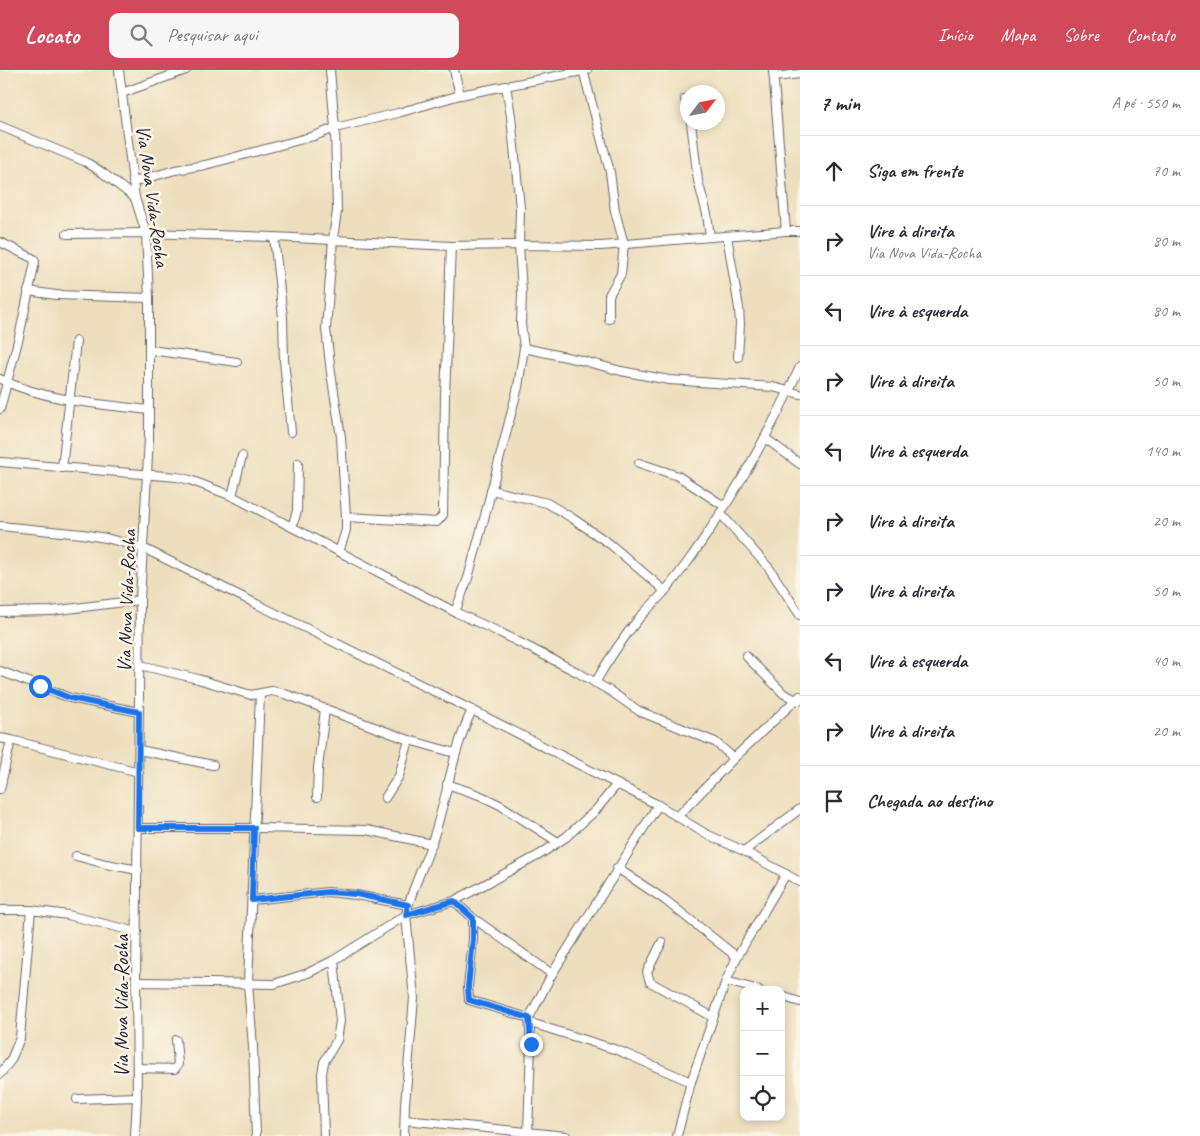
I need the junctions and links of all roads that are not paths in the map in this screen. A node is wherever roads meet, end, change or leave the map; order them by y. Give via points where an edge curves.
1 (118, 70) edge
2 (186, 70) edge
3 (330, 70) edge
4 (454, 70) edge
5 (583, 70) edge
6 (587, 70) edge
7 (773, 73) edge
8 (800, 74) edge
9 (506, 86) junction
10 (122, 93) junction
11 (460, 95) junction
12 (0, 126) edge
13 (335, 128) junction
14 (692, 130) edge
15 (134, 182) junction
16 (135, 198) junction
17 (786, 231) junction
18 (800, 231) edge
19 (146, 233) junction
20 (67, 234) dead end
21 (274, 236) junction
22 (727, 236) junction
23 (710, 237) junction
24 (333, 239) junction
25 (0, 242) edge
26 (624, 244) junction
27 (520, 245) junction
28 (451, 246) junction
29 (28, 291) junction
30 (149, 298) junction
31 (609, 319) dead end
32 (76, 341) dead end
33 (524, 348) junction
34 (150, 350) junction
35 (738, 357) dead end
36 (237, 362) dead end
37 (800, 367) edge
38 (3, 381) edge
39 (789, 392) junction
40 (800, 394) edge
41 (70, 400) junction
42 (0, 409) edge
43 (149, 410) junction
44 (291, 432) dead end
45 (765, 438) junction
46 (242, 456) dead end
47 (0, 462) edge
48 (298, 463) dead end
49 (639, 463) dead end
50 (800, 464) edge
51 (62, 468) junction
52 (147, 475) junction
53 (492, 490) junction
54 (232, 496) junction
55 (722, 510) junction
56 (346, 517) junction
57 (0, 526) edge
58 (292, 527) junction
59 (143, 548) junction
60 (339, 552) junction
61 (665, 591) junction
62 (140, 600) junction
63 (0, 612) edge
64 (455, 612) junction
65 (800, 615) edge
66 (746, 656) dead end
67 (140, 665) junction
68 (0, 671) edge
69 (595, 684) junction
70 (260, 694) junction
71 (799, 699) edge
72 (325, 709) junction
73 (472, 710) junction
74 (139, 712) junction
75 (0, 738) edge
76 (11, 740) junction
77 (409, 740) junction
78 (139, 750) junction
79 (455, 753) junction
80 (734, 758) junction
81 (213, 765) dead end
82 (139, 772) junction
83 (447, 784) junction
84 (617, 784) junction
85 (0, 790) edge
86 (317, 797) dead end
87 (385, 798) dead end
88 (658, 805) junction
89 (800, 809) edge
90 (678, 816) junction
91 (138, 828) junction
92 (254, 828) junction
93 (558, 842) junction
94 (432, 844) junction
95 (744, 851) junction
96 (76, 856) dead end
97 (617, 868) junction
98 (138, 870) junction
99 (786, 874) junction
100 (800, 882) edge
101 (252, 900) junction
102 (454, 901) junction
103 (408, 905) junction
104 (0, 910) edge
105 (31, 910) junction
106 (406, 915) junction
107 (473, 918) junction
108 (137, 932) junction
109 (662, 942) dead end
110 (737, 957) junction
111 (334, 960) junction
112 (552, 974) junction
113 (726, 981) junction
114 (136, 982) junction
115 (248, 983) junction
116 (745, 986) edge
117 (785, 997) edge
118 (800, 1002) edge
119 (713, 1017) junction
120 (530, 1020) junction
121 (176, 1040) dead end
122 (137, 1068) junction
123 (0, 1074) edge
124 (691, 1082) junction
125 (137, 1096) junction
126 (77, 1099) dead end
127 (405, 1120) junction
128 (528, 1133) junction
129 (135, 1136) edge
130 (256, 1136) edge
131 (324, 1136) edge
132 (404, 1136) edge
133 (566, 1136) edge
134 (677, 1136) edge

1 - 10 street, Via Nova Vida-Rocha
2 - 10 street
3 - 13 street
4 - 11 street
5 - 6 street
5 - 9 street
5 - 26 street via 610,172 615,211
7 - 8 street
7 - 17 street
9 - 11 street
9 - 27 street via 520,208
10 - 15 street, Via Nova Vida-Rocha
11 - 13 street
12 - 16 street via 86,162
13 - 15 street
13 - 24 street via 337,211
14 - 23 street via 698,181
15 - 16 street, Via Nova Vida-Rocha
16 - 19 street, Via Nova Vida-Rocha
17 - 18 street
17 - 22 street
19 - 20 street
19 - 21 street
19 - 30 street, Via Nova Vida-Rocha
21 - 24 street
21 - 44 street
22 - 23 street
22 - 35 street via 739,308
23 - 26 street
24 - 28 street
24 - 56 street via 326,329 341,437
25 - 29 street via 34,259
26 - 27 street
26 - 31 street via 621,274 609,295
27 - 28 street
27 - 33 street
28 - 56 street via 444,514 437,522
29 - 30 street
29 - 38 street via 19,337
30 - 34 street, Via Nova Vida-Rocha
32 - 41 street
33 - 39 street via 669,380 773,387
33 - 53 street via 518,386
34 - 36 street
34 - 43 street, Via Nova Vida-Rocha
37 - 39 street
38 - 41 street
38 - 42 street
39 - 40 street
39 - 45 street
41 - 43 street
41 - 51 street
43 - 52 street, Via Nova Vida-Rocha
45 - 50 street
45 - 55 street
46 - 54 street
47 - 51 street
48 - 58 street
49 - 55 street via 678,476
51 - 52 street
52 - 54 street via 190,480
52 - 59 street, Via Nova Vida-Rocha
53 - 61 street via 556,508 610,544
53 - 64 street via 468,578
54 - 58 street
55 - 61 street
55 - 65 street via 769,568
56 - 60 street via 346,530
57 - 59 street via 82,534
58 - 60 street
59 - 62 street, Via Nova Vida-Rocha
59 - 73 street
60 - 64 street
61 - 69 street via 640,617 608,660
62 - 63 street via 51,611
62 - 67 street, Via Nova Vida-Rocha
64 - 69 street
66 - 71 street via 784,694
67 - 70 street via 251,695
67 - 74 street, Via Nova Vida-Rocha
68 - 74 street via 70,698
69 - 80 street via 639,711 715,742
70 - 72 street via 272,691
70 - 92 street
71 - 80 street
72 - 77 street
72 - 86 street
73 - 79 street
73 - 84 street
74 - 78 street, Via Nova Vida-Rocha
75 - 76 street
76 - 82 street
76 - 85 street
77 - 79 street
77 - 87 street via 399,776
78 - 81 street
78 - 82 street, Via Nova Vida-Rocha
79 - 83 street
80 - 90 street
82 - 91 street, Via Nova Vida-Rocha
83 - 93 street via 500,805
83 - 94 street
84 - 88 street
84 - 93 street via 596,810
88 - 90 street
88 - 97 street
89 - 95 street
90 - 95 street via 706,834
91 - 92 street
91 - 98 street, Via Nova Vida-Rocha
92 - 94 street via 367,830
92 - 101 street
93 - 102 street
94 - 103 street
95 - 99 street
96 - 98 street
97 - 110 street via 665,900
97 - 112 street
98 - 108 street, Via Nova Vida-Rocha
99 - 100 street
99 - 110 street
101 - 103 street via 328,892 356,894
101 - 115 street
102 - 106 street
102 - 107 street
103 - 106 street
104 - 105 street
105 - 108 street via 68,915
105 - 123 street via 20,1038 11,1060
106 - 111 street
106 - 127 street via 414,998
107 - 112 street
107 - 120 street via 469,1000
108 - 114 street, Via Nova Vida-Rocha
109 - 119 street via 648,972 650,982
110 - 113 street
111 - 115 street via 274,984
111 - 131 street via 340,1022 337,1040 324,1062 322,1074
112 - 120 street
113 - 116 street
113 - 119 street
114 - 115 street
114 - 122 street, Via Nova Vida-Rocha
115 - 130 street
117 - 118 street
119 - 124 street
120 - 124 street via 617,1050
120 - 128 street
121 - 122 street via 178,1064 175,1069
122 - 125 street, Via Nova Vida-Rocha
124 - 134 street
125 - 126 street
125 - 129 street, Via Nova Vida-Rocha
127 - 128 street
127 - 132 street
128 - 133 street

